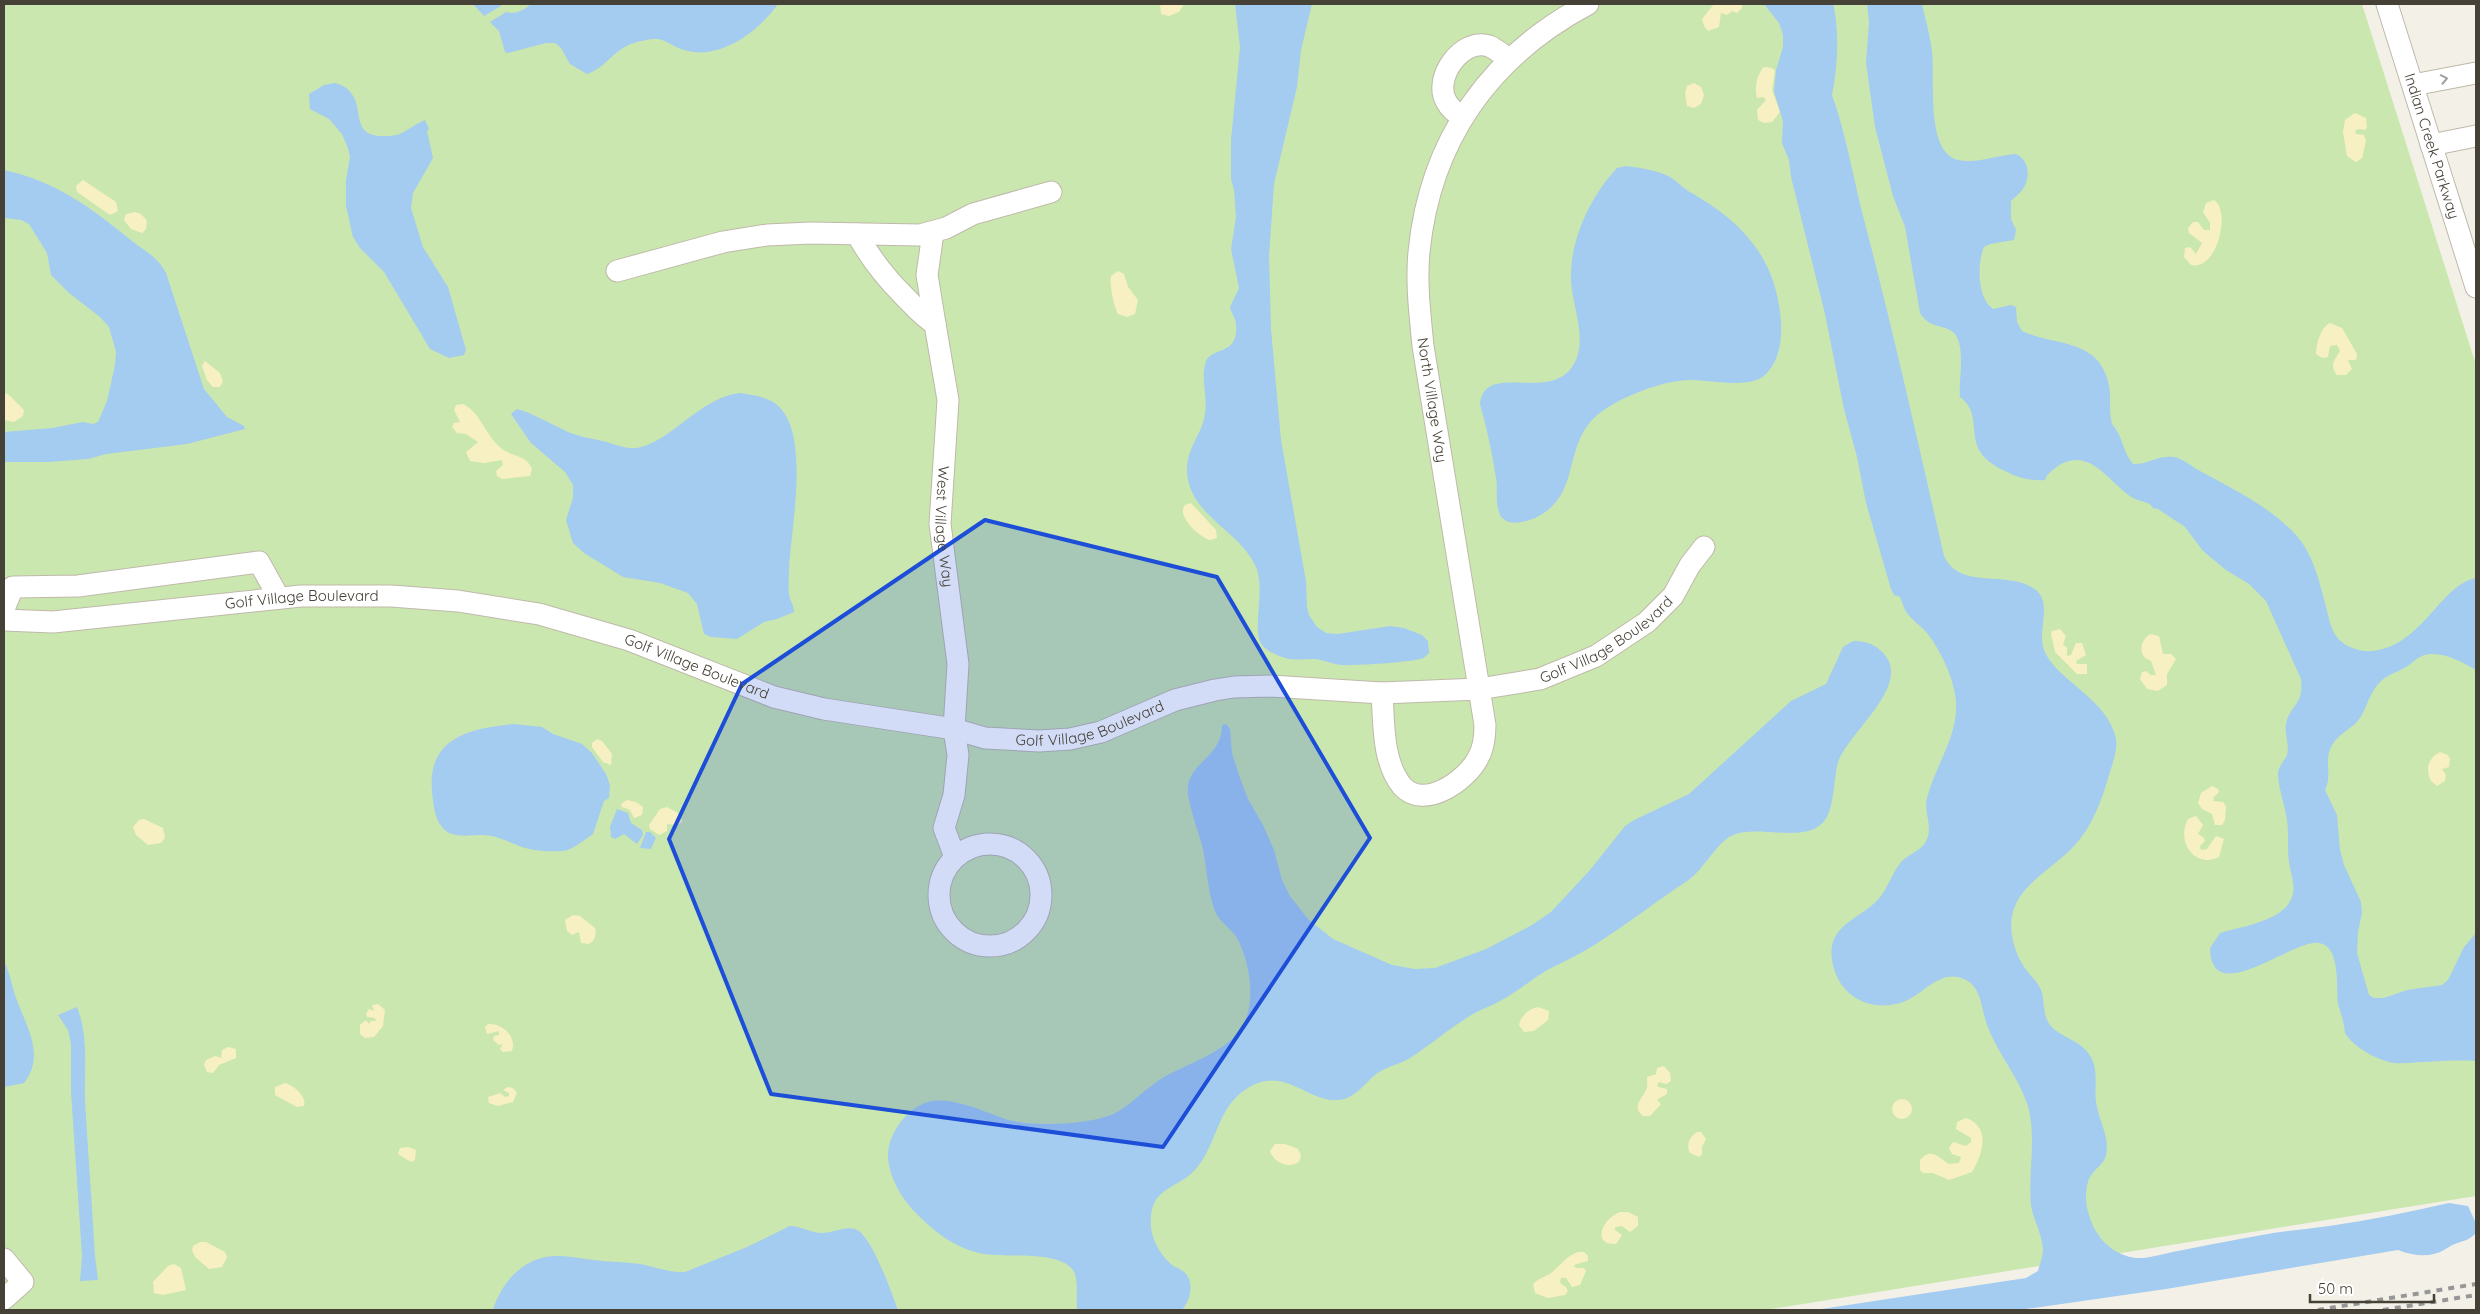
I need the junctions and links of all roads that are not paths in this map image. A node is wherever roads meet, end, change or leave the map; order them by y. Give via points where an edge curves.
1 (1588, 4) edge
2 (2387, 4) edge
3 (1508, 59) junction
4 (2476, 73) edge
5 (2413, 85) junction
6 (1462, 117) junction
7 (2476, 136) edge
8 (2431, 145) junction
9 (1051, 192) dead end
10 (933, 233) junction
11 (857, 234) junction
12 (617, 271) dead end
13 (2476, 288) edge
14 (935, 324) junction
15 (1704, 547) dead end
16 (278, 598) junction
17 (4, 609) edge
18 (4, 620) edge
19 (1479, 688) junction
20 (1382, 693) junction
21 (954, 729) junction
22 (955, 857) junction
23 (4, 1259) edge
24 (4, 1299) edge

1 - 3 street, North Village Way via 1552,24
2 - 5 street, Indian Creek Parkway
3 - 6 street, North Village Way
3 - 6 street via 1489,46 1465,50 1456,58 1444,76 1442,88 1445,101
5 -> 4 street
5 - 8 street, Indian Creek Parkway
6 - 19 street, North Village Way via 1434,179 1424,216 1418,298
7 - 8 street
8 - 13 street, Indian Creek Parkway
9 - 10 street via 973,214
10 - 11 street via 907,236
10 - 14 street, West Village Way via 927,275
11 - 12 street via 767,235 723,242
11 - 14 street via 866,252 888,280 921,316
14 - 21 street, West Village Way via 948,400 940,524 958,664
15 - 19 street, Golf Village Boulevard via 1673,596 1647,622 1617,644 1563,671 1513,684
16 - 17 street via 259,562 78,586 13,586
16 - 18 street, Golf Village Boulevard via 53,622
16 - 21 street, Golf Village Boulevard via 390,596 458,601 539,614 629,640 774,697
19 - 20 street, Golf Village Boulevard
19 - 20 street via 1485,736 1478,758 1472,768 1455,782 1426,796 1413,794 1397,777 1388,755
20 - 21 street, Golf Village Boulevard via 1270,686 1215,690 1175,700 1102,732 1070,739 985,738
21 - 22 street, West Village Way via 957,763 954,795 944,828
22 - 22 street via 944,874 939,893 942,913 953,930 969,942 988,946 1008,943 1025,932 1037,916 1041,897 1038,877 1028,860 1011,848 992,843 972,847
23 - 24 street via 23,1282

